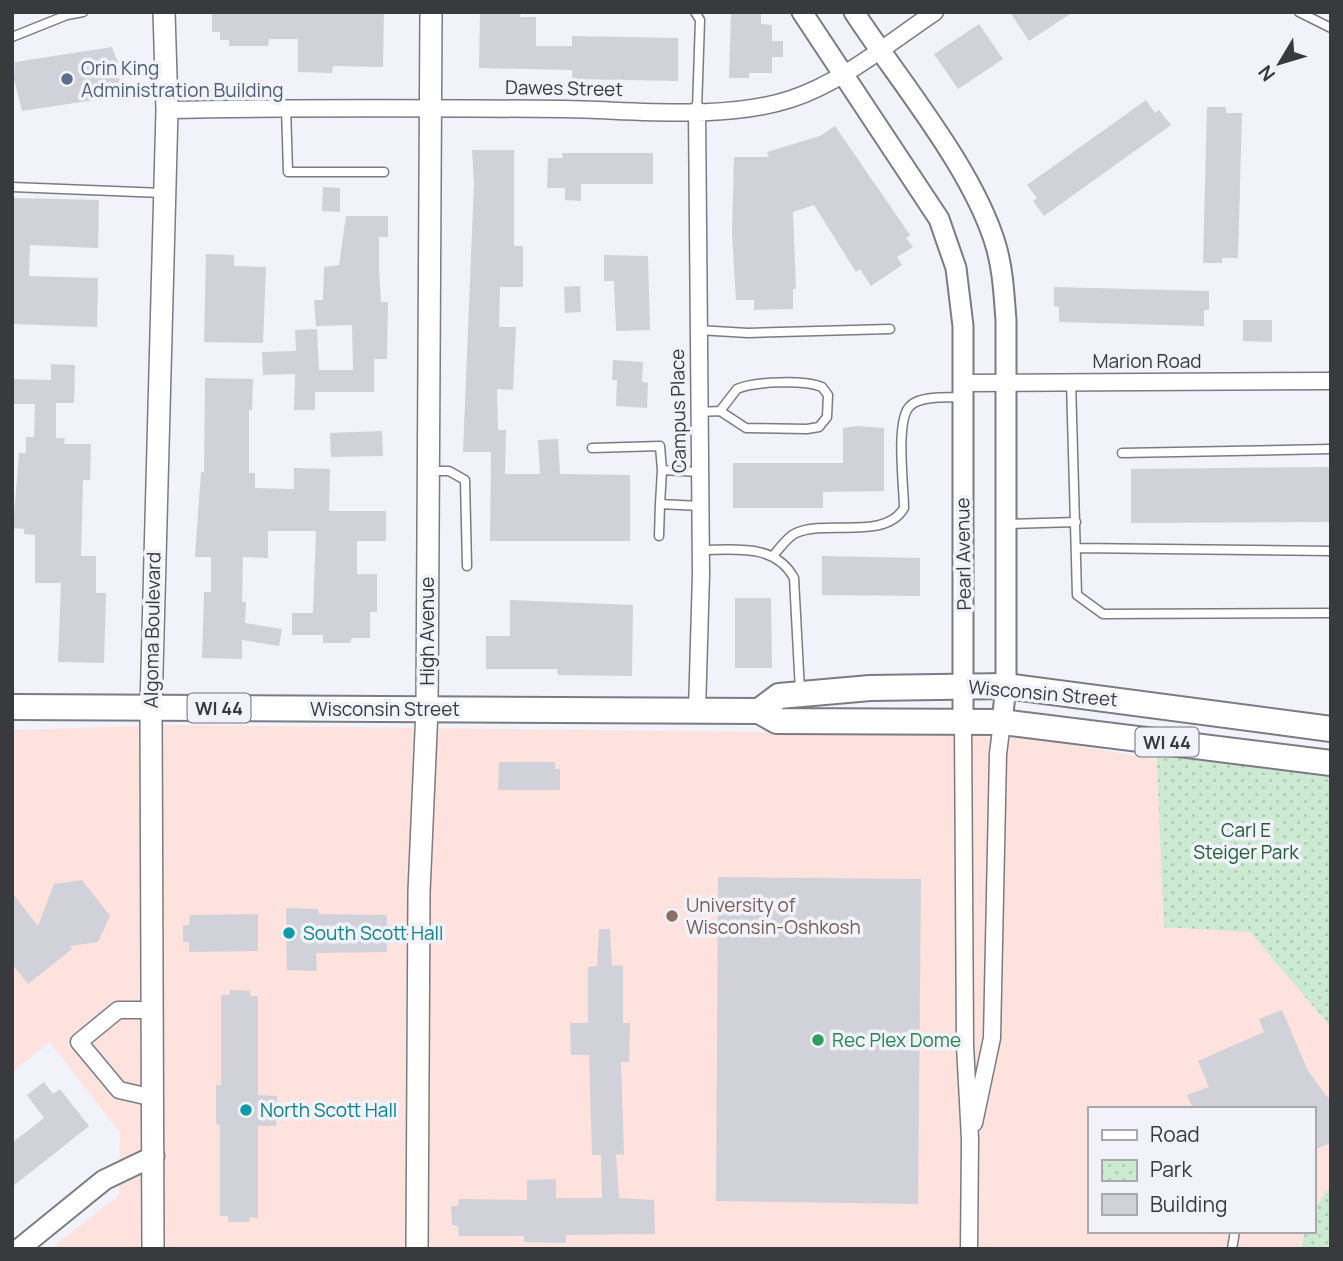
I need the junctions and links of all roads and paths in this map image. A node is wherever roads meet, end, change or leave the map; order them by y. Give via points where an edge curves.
1 (83, 12) edge
2 (164, 12) edge
3 (431, 12) edge
4 (695, 12) edge
5 (802, 12) edge
6 (854, 12) edge
7 (936, 12) edge
8 (1299, 12) edge
9 (1331, 28) edge
10 (12, 37) edge
11 (879, 50) junction
12 (843, 74) junction
13 (286, 107) junction
14 (429, 107) junction
15 (167, 110) junction
16 (697, 110) junction
17 (384, 172) dead end
18 (12, 187) edge
19 (163, 193) junction
20 (890, 329) dead end
21 (698, 330) junction
22 (1071, 381) junction
23 (1331, 381) edge
24 (1005, 383) junction
25 (963, 390) junction
26 (720, 411) junction
27 (699, 412) junction
28 (592, 448) dead end
29 (1331, 449) edge
30 (1122, 453) dead end
31 (662, 470) junction
32 (428, 471) junction
33 (700, 472) junction
34 (660, 504) junction
35 (700, 506) junction
36 (1076, 522) junction
37 (1006, 524) junction
38 (659, 536) dead end
39 (1077, 548) junction
40 (701, 550) junction
41 (1331, 551) edge
42 (773, 556) junction
43 (467, 566) dead end
44 (1331, 613) edge
45 (964, 685) junction
46 (1006, 686) junction
47 (800, 694) junction
48 (12, 707) edge
49 (151, 708) junction
50 (427, 709) junction
51 (696, 710) junction
52 (759, 711) junction
53 (963, 721) junction
54 (1002, 722) junction
55 (1331, 729) edge
56 (1331, 763) edge
57 (153, 1010) junction
58 (154, 1098) junction
59 (970, 1139) junction
60 (154, 1156) junction
61 (19, 1249) edge
62 (153, 1249) edge
63 (417, 1249) edge
64 (969, 1249) edge

1 - 10 lane
2 - 15 main road, Algoma Boulevard
3 - 14 main road, High Avenue
4 - 16 lane via 699,20
5 - 12 street, Pearl Avenue
6 - 11 street, Pearl Avenue
7 - 11 street, Dawes Street
8 - 9 lane
11 - 12 street, Dawes Street
11 - 24 street, Pearl Avenue via 985,214 1002,274
12 - 16 street, Dawes Street via 772,104
12 - 25 street, Pearl Avenue via 926,198 948,240 961,294
13 - 14 street, Dawes Street
13 - 15 street, Dawes Street
13 - 17 lane via 288,172
14 - 16 street, Dawes Street
14 - 32 main road, High Avenue
15 - 19 main road, Algoma Boulevard
16 - 21 street, Campus Place
18 - 19 lane
19 - 49 main road, Algoma Boulevard
20 - 21 lane
21 - 27 street, Campus Place
22 - 23 street, Marion Road
22 - 24 street, Marion Road
22 - 36 lane
24 - 25 street, Marion Road
24 - 37 street, Pearl Avenue
25 - 42 lane via 925,399 910,405 905,413 904,508 900,516 892,522 794,533
25 - 45 street, Pearl Avenue
26 - 26 lane via 746,428 807,429 819,427 827,417 828,395 814,383 737,389
26 - 27 lane
27 - 33 street, Campus Place
28 - 31 lane via 660,446
29 - 30 lane
31 - 33 lane
31 - 34 lane
32 - 43 lane via 449,471 465,480
32 - 50 main road, High Avenue
33 - 35 street, Campus Place
34 - 35 lane
34 - 38 lane
35 - 40 street, Campus Place
36 - 37 lane
36 - 39 lane
37 - 46 street, Pearl Avenue
39 - 41 lane
39 - 44 lane via 1077,595 1102,614
40 - 42 lane via 758,550
40 - 51 street, Campus Place
42 - 47 lane via 787,564 794,578
45 - 46 main road, Wisconsin Street / WI 44
45 - 47 main road, Wisconsin Street / WI 44
45 - 53 street, Pearl Avenue
46 - 54 street, Pearl Avenue
46 - 55 main road, Wisconsin Street / WI 44
47 - 52 main road, Wisconsin Street / WI 44 via 779,696
48 - 49 main road, Wisconsin Street / WI 44
49 - 50 main road, Wisconsin Street / WI 44
49 - 57 main road, Algoma Boulevard
50 - 51 main road, Wisconsin Street / WI 44
50 - 63 main road, High Avenue via 419,892
51 - 52 main road, Wisconsin Street / WI 44
52 - 53 main road, Wisconsin Street / WI 44 via 777,721
53 - 54 main road, Wisconsin Street / WI 44
53 - 59 street, Pearl Avenue
54 - 56 main road, Wisconsin Street / WI 44
54 - 59 street, Pearl Avenue via 992,1038
57 - 58 main road, Algoma Boulevard
57 - 58 street via 118,1010 79,1042 119,1090
58 - 60 main road, Algoma Boulevard
59 - 64 street, Pearl Avenue
60 - 61 street via 104,1180
60 - 62 main road, Algoma Boulevard

